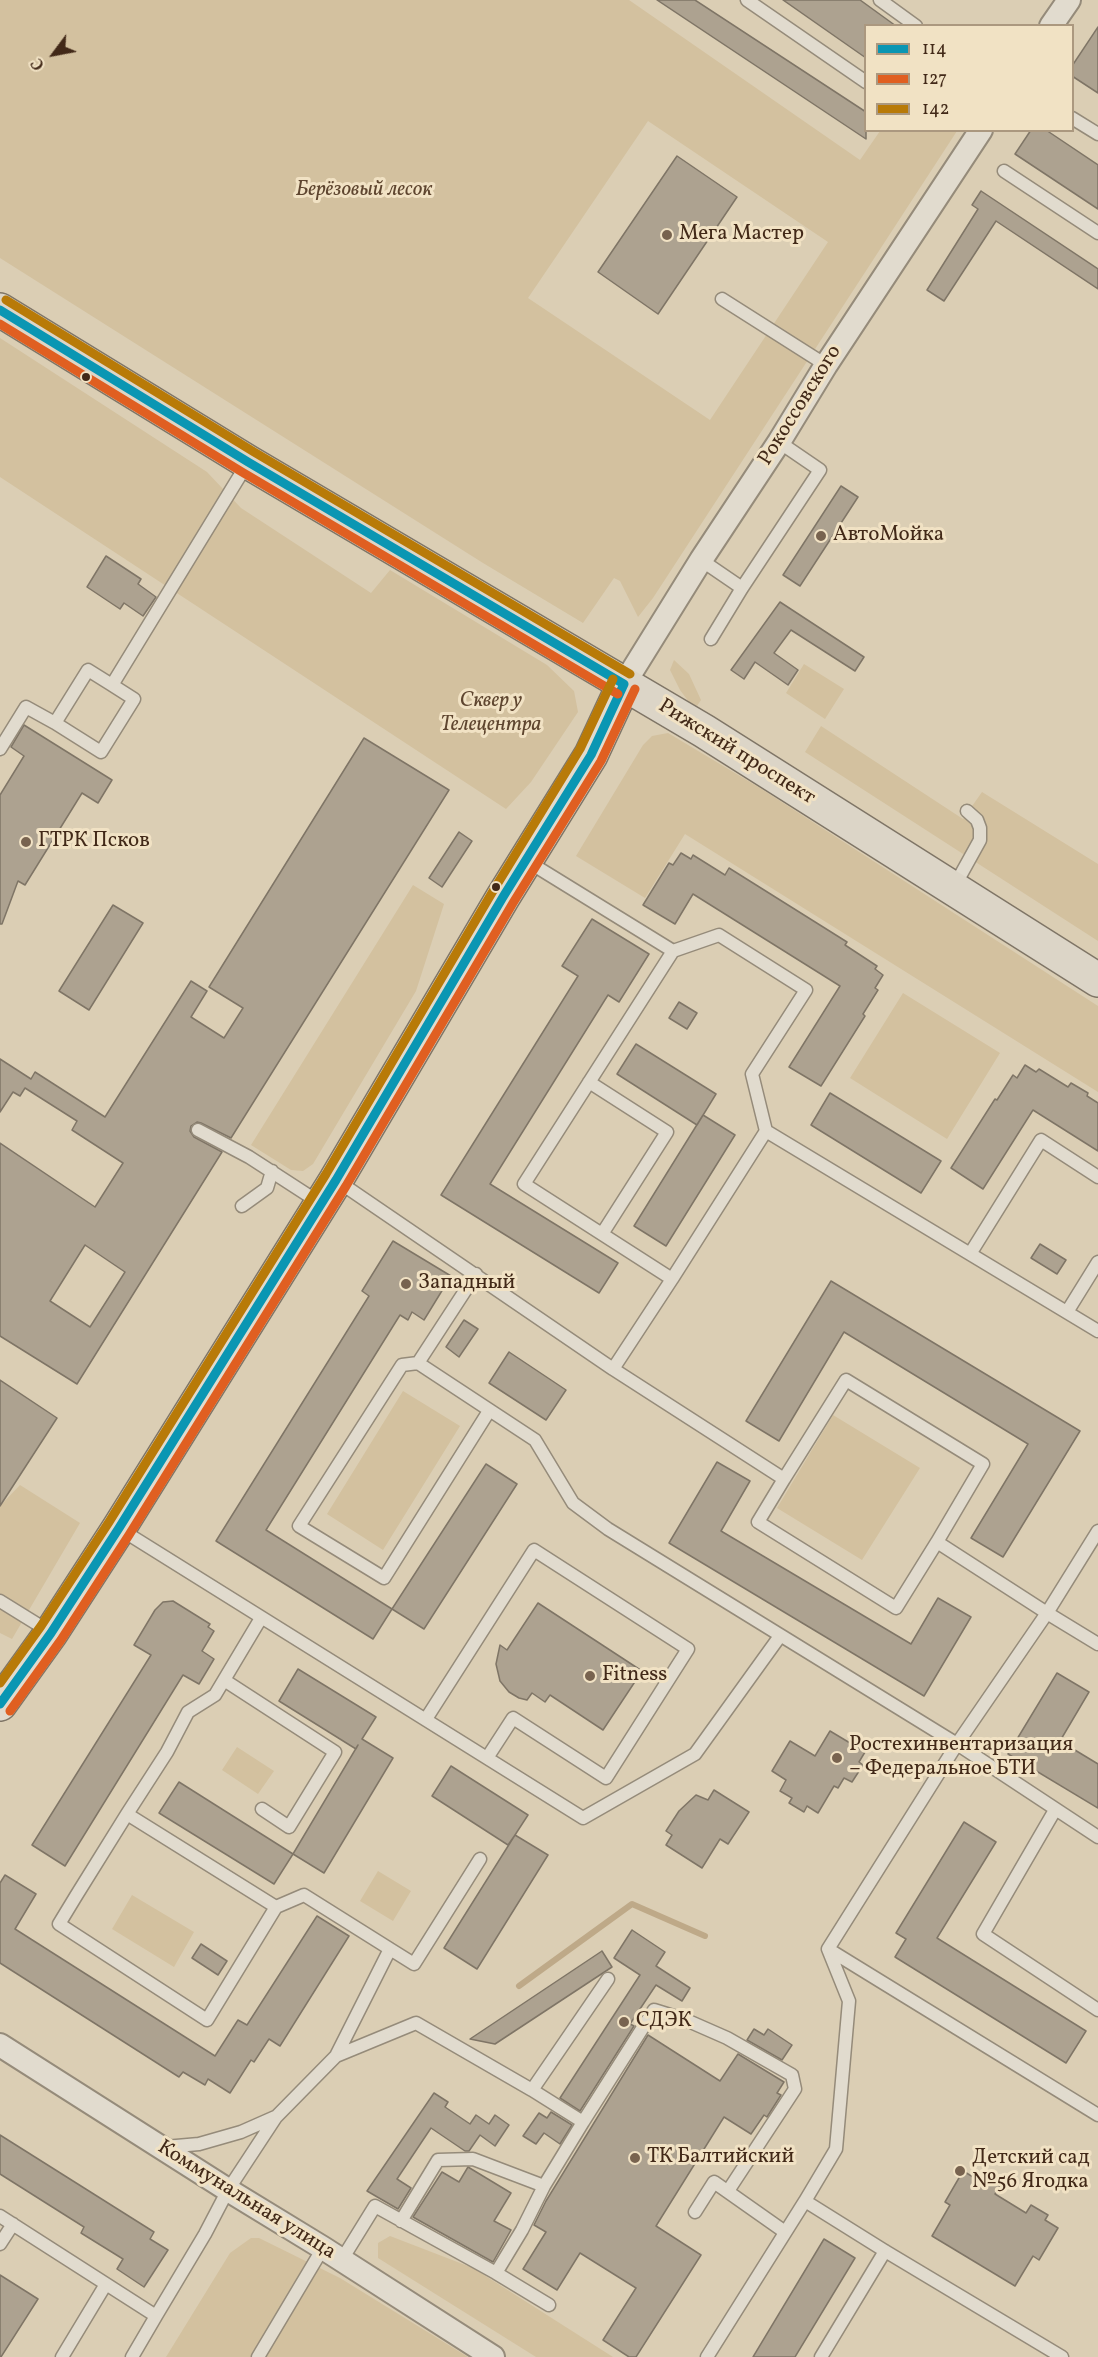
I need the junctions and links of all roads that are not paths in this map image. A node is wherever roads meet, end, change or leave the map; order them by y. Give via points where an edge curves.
1 (747, 0) edge
2 (880, 0) edge
3 (1069, 0) edge
4 (913, 24) edge
5 (1053, 24) edge
6 (864, 81) edge
7 (1074, 119) edge
8 (980, 132) edge
9 (1098, 134) edge
10 (1004, 171) dead end
11 (1098, 233) edge
12 (722, 299) dead end
13 (0, 310) edge
14 (826, 365) junction
15 (779, 442) junction
16 (248, 462) junction
17 (701, 560) junction
18 (742, 588) junction
19 (711, 639) dead end
20 (624, 684) junction
21 (112, 685) junction
22 (55, 723) junction
23 (0, 749) edge
24 (967, 811) dead end
25 (525, 860) junction
26 (953, 888) junction
27 (673, 951) junction
28 (1098, 980) edge
29 (589, 1082) junction
30 (198, 1130) dead end
31 (766, 1131) junction
32 (272, 1171) junction
33 (1098, 1177) edge
34 (329, 1192) junction
35 (242, 1206) dead end
36 (602, 1234) junction
37 (970, 1254) junction
38 (1098, 1262) edge
39 (476, 1274) junction
40 (672, 1279) junction
41 (1067, 1312) junction
42 (1098, 1331) edge
43 (418, 1363) junction
44 (613, 1369) junction
45 (489, 1411) junction
46 (784, 1479) junction
47 (119, 1528) junction
48 (1098, 1530) edge
49 (937, 1542) junction
50 (0, 1601) edge
51 (1047, 1613) junction
52 (261, 1618) junction
53 (51, 1633) junction
54 (780, 1636) junction
55 (1098, 1644) edge
56 (224, 1680) junction
57 (0, 1704) edge
58 (426, 1719) junction
59 (957, 1744) junction
60 (487, 1758) junction
61 (262, 1809) dead end
62 (1055, 1810) junction
63 (128, 1814) junction
64 (1098, 1837) edge
65 (480, 1859) dead end
66 (276, 1907) junction
67 (390, 1949) junction
68 (828, 1949) junction
69 (608, 1979) dead end
70 (1098, 2010) edge
71 (0, 2045) edge
72 (336, 2056) junction
73 (532, 2090) junction
74 (1098, 2115) edge
75 (276, 2117) junction
76 (583, 2122) junction
77 (160, 2148) junction
78 (544, 2186) junction
79 (228, 2190) junction
80 (728, 2191) junction
81 (805, 2201) junction
82 (695, 2212) dead end
83 (0, 2216) edge
84 (401, 2221) junction
85 (13, 2224) junction
86 (785, 2232) junction
87 (0, 2244) edge
88 (885, 2251) junction
89 (332, 2254) junction
90 (496, 2273) junction
91 (106, 2284) junction
92 (549, 2305) dead end
93 (156, 2316) junction
94 (62, 2357) edge
95 (132, 2357) edge
96 (258, 2357) edge
97 (493, 2357) edge
98 (707, 2357) edge
99 (821, 2357) edge
100 (1062, 2357) edge

1 - 6 lane
2 - 4 lane
3 - 5 street
7 - 9 lane
8 - 14 street, Рокоссовского
10 - 11 lane
12 - 14 lane
13 - 16 highway, Рижский проспект
14 - 15 street, Рокоссовского
15 - 17 street, Рокоссовского
15 - 18 lane via 820,470
16 - 20 highway, Рижский проспект
16 - 21 lane
17 - 18 lane
17 - 20 street, Рокоссовского
18 - 19 lane
20 - 25 main road via 591,754
20 - 26 highway, Рижский проспект
21 - 22 lane via 88,670
21 - 22 lane via 134,699 100,752
22 - 23 lane via 26,707
24 - 26 lane via 977,820 980,840
25 - 27 lane
25 - 34 main road
26 - 28 highway, Рижский проспект
27 - 29 lane
27 - 31 lane via 719,935 806,990 752,1074
29 - 36 lane via 667,1132
29 - 36 lane via 524,1184
30 - 32 lane
31 - 37 lane
31 - 40 lane
32 - 34 lane
32 - 35 lane via 267,1188
33 - 37 lane via 1041,1140
34 - 39 lane
34 - 47 main road
36 - 40 lane
37 - 41 lane
38 - 41 lane
39 - 43 lane
39 - 44 lane
40 - 44 lane
41 - 42 lane
43 - 45 lane
43 - 45 lane via 402,1365 299,1526 384,1578
44 - 46 lane
45 - 54 lane via 535,1440 573,1503
46 - 49 lane via 758,1522 896,1608
46 - 49 lane via 846,1380 983,1464
47 - 52 lane
47 - 53 main road
48 - 51 lane
49 - 51 lane
50 - 53 lane
51 - 55 lane
51 - 59 lane
52 - 56 lane
52 - 58 lane
53 - 57 main road
54 - 59 lane
54 - 60 lane via 695,1754 583,1818
56 - 61 lane via 335,1752 289,1827
56 - 63 lane via 215,1695 188,1712
58 - 60 lane
58 - 60 lane via 534,1550 688,1649 606,1778 513,1718
59 - 62 lane
59 - 68 lane
62 - 64 lane
62 - 70 lane via 983,1934
63 - 66 lane
63 - 66 lane via 59,1924 207,2020
65 - 67 lane via 414,1964
66 - 67 lane via 304,1895
67 - 72 lane
68 - 74 lane
68 - 81 lane via 849,2001 836,2150
69 - 73 lane
71 - 77 street, Коммунальная улица
72 - 73 lane via 416,2023
72 - 75 lane
73 - 76 lane
75 - 77 lane via 199,2144
75 - 79 lane
76 - 78 lane
76 - 80 lane via 654,2010 727,2038 792,2075 795,2090
77 - 79 street, Коммунальная улица
78 - 84 lane via 473,2159 438,2160
78 - 90 lane
79 - 89 street, Коммунальная улица
79 - 93 lane
80 - 82 lane via 714,2182
80 - 86 lane
81 - 86 lane
81 - 88 lane
83 - 85 lane
84 - 89 lane via 375,2206
84 - 90 lane
85 - 87 lane
85 - 91 lane
86 - 98 lane
88 - 99 lane
88 - 100 lane
89 - 96 lane
89 - 97 street, Коммунальная улица
90 - 92 lane
91 - 93 lane
91 - 94 lane
93 - 95 lane

